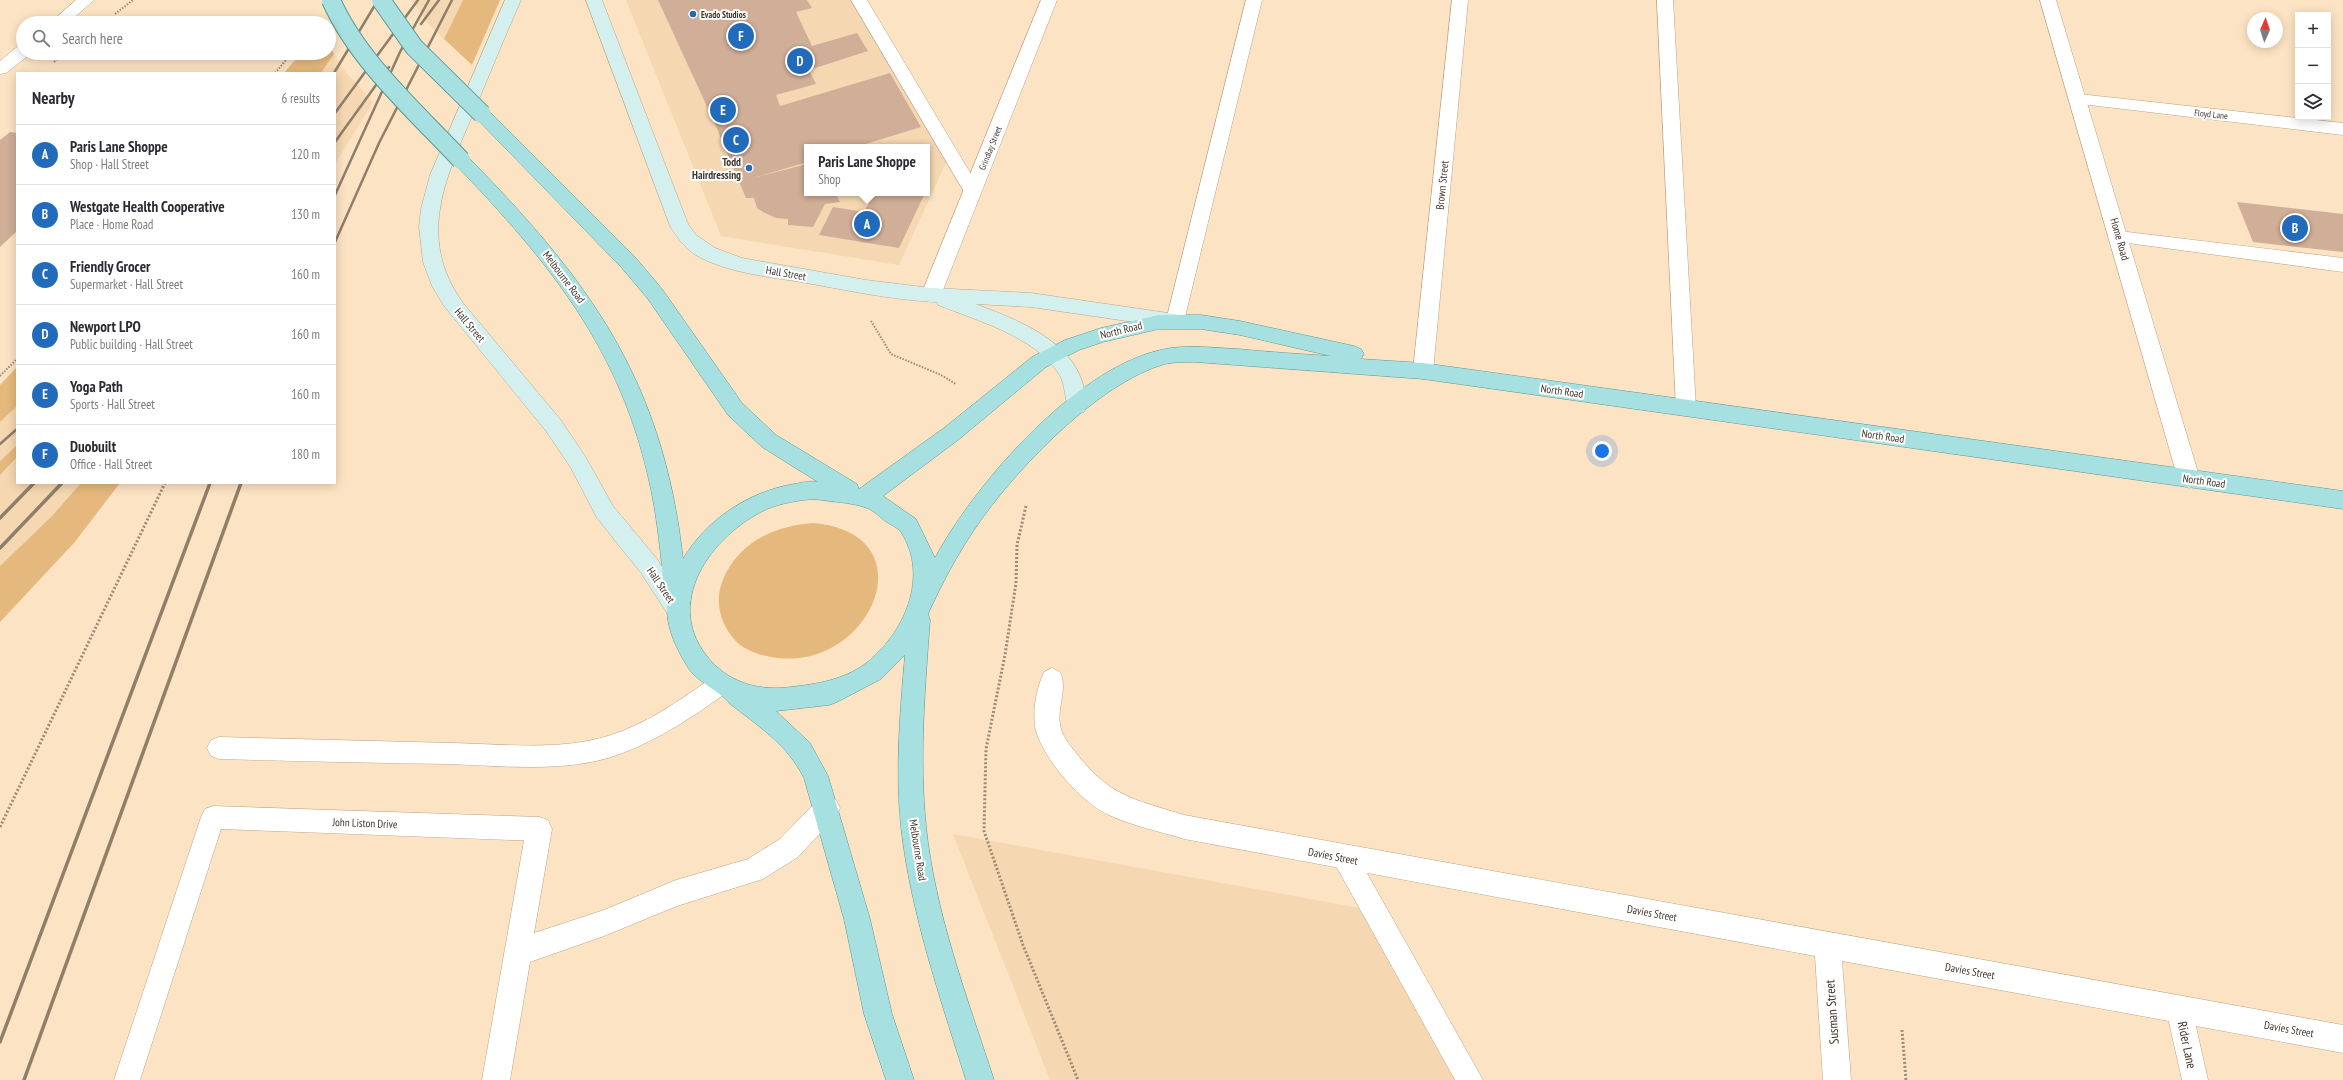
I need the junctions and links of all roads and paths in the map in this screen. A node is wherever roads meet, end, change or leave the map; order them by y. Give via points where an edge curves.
1 (86, 0) edge
2 (133, 0) edge
3 (331, 0) edge
4 (382, 0) edge
5 (514, 0) edge
6 (594, 0) edge
7 (859, 0) edge
8 (1049, 0) edge
9 (1254, 0) edge
10 (1460, 0) edge
11 (1666, 0) edge
12 (2048, 0) edge
13 (67, 16) edge
14 (112, 16) edge
15 (16, 56) edge
16 (286, 60) edge
17 (0, 69) edge
18 (276, 72) edge
19 (2079, 99) junction
20 (2343, 129) edge
21 (972, 192) junction
22 (2119, 237) junction
23 (2343, 265) edge
24 (866, 287) junction
25 (931, 295) junction
26 (1175, 321) junction
27 (1053, 354) junction
28 (16, 360) edge
29 (1423, 371) junction
30 (0, 376) edge
31 (986, 403) junction
32 (1077, 406) junction
33 (1686, 408) junction
34 (1012, 467) junction
35 (2189, 479) junction
36 (166, 484) edge
37 (860, 496) junction
38 (2343, 500) edge
39 (922, 606) junction
40 (678, 612) junction
41 (1052, 679) dead end
42 (725, 686) junction
43 (219, 748) dead end
44 (827, 808) junction
45 (0, 827) edge
46 (539, 829) joint
47 (1345, 858) junction
48 (1827, 944) junction
49 (518, 952) junction
50 (2179, 1009) junction
51 (1902, 1030) dead end
52 (2343, 1039) edge
53 (127, 1080) edge
54 (496, 1080) edge
55 (900, 1080) edge
56 (980, 1080) edge
57 (1078, 1080) edge
58 (1470, 1080) edge
59 (1837, 1080) edge
60 (1906, 1080) edge
61 (2195, 1080) edge

1 - 13 street
2 - 14 path
3 - 40 main road, Melbourne Road, bridge via 344,28 362,53 517,217 584,304 610,346 635,400 661,486
4 - 37 main road, bridge via 411,44 628,262 655,294 721,392 739,413 769,442
5 - 40 street, Hall Street via 482,69 437,180 428,223 428,245 432,261 444,291 452,303 553,425 578,462 604,512 649,566
6 - 24 street, Hall Street via 675,216 689,240 708,253 740,264
7 - 21 lane
8 - 21 street, Grindlay Street
9 - 26 lane
10 - 29 street, Brown Street
11 - 33 lane
12 - 19 street, Home Road
15 - 17 street
16 - 18 path
19 - 20 lane, Floyd Lane
19 - 22 street, Home Road
21 - 25 street, Grindlay Street
22 - 23 lane
22 - 35 street, Home Road
24 - 25 street, Hall Street
24 - 31 path via 863,308 891,354 941,375
25 - 26 street, Hall Street via 1031,300
25 - 27 street, Hall Street via 1018,331
26 - 27 main road, North Road via 1112,332
26 - 29 main road, North Road via 1240,328
27 - 31 main road, North Road
27 - 32 street, Hall Street via 1072,378
28 - 30 path
29 - 32 main road, North Road via 1214,355 1173,355 1129,370
29 - 33 main road, North Road
31 - 37 main road, North Road via 951,434
32 - 34 main road, North Road
33 - 35 main road, North Road
34 - 39 main road, North Road via 975,511
34 - 57 path via 1032,479 1017,545 1016,583 986,749 984,831 1022,945
35 - 38 main road, North Road
36 - 45 path
37 - 39 main road, Melbourne Road via 890,509 900,517 915,537 925,560 927,573
37 - 40 main road via 835,490 794,492 773,498 735,517 718,529 693,560 679,596
39 - 42 main road, North Road via 906,639 896,651 871,672 841,688 808,698 774,700 742,694
39 - 56 main road, Melbourne Road via 912,723 913,814 917,855 953,996
40 - 42 main road via 682,635 691,654 704,671
41 - 47 street, Davies Street via 1046,702 1049,733 1059,752 1078,775 1112,803 1133,813 1184,827
42 - 43 lane via 638,735 606,747 586,751 514,755
42 - 44 main road via 798,746 811,764
44 - 49 street via 789,848 754,870 676,893 604,923
44 - 55 main road via 857,919 878,1014
46 - 49 street, John Liston Drive
46 - 53 lane, John Liston Drive via 213,817
47 - 48 street, Davies Street
47 - 58 lane
48 - 50 street, Davies Street
48 - 59 street, Susman Street
49 - 54 street, John Liston Drive
50 - 52 street, Davies Street
50 - 61 lane, Rider Lane
51 - 60 path

